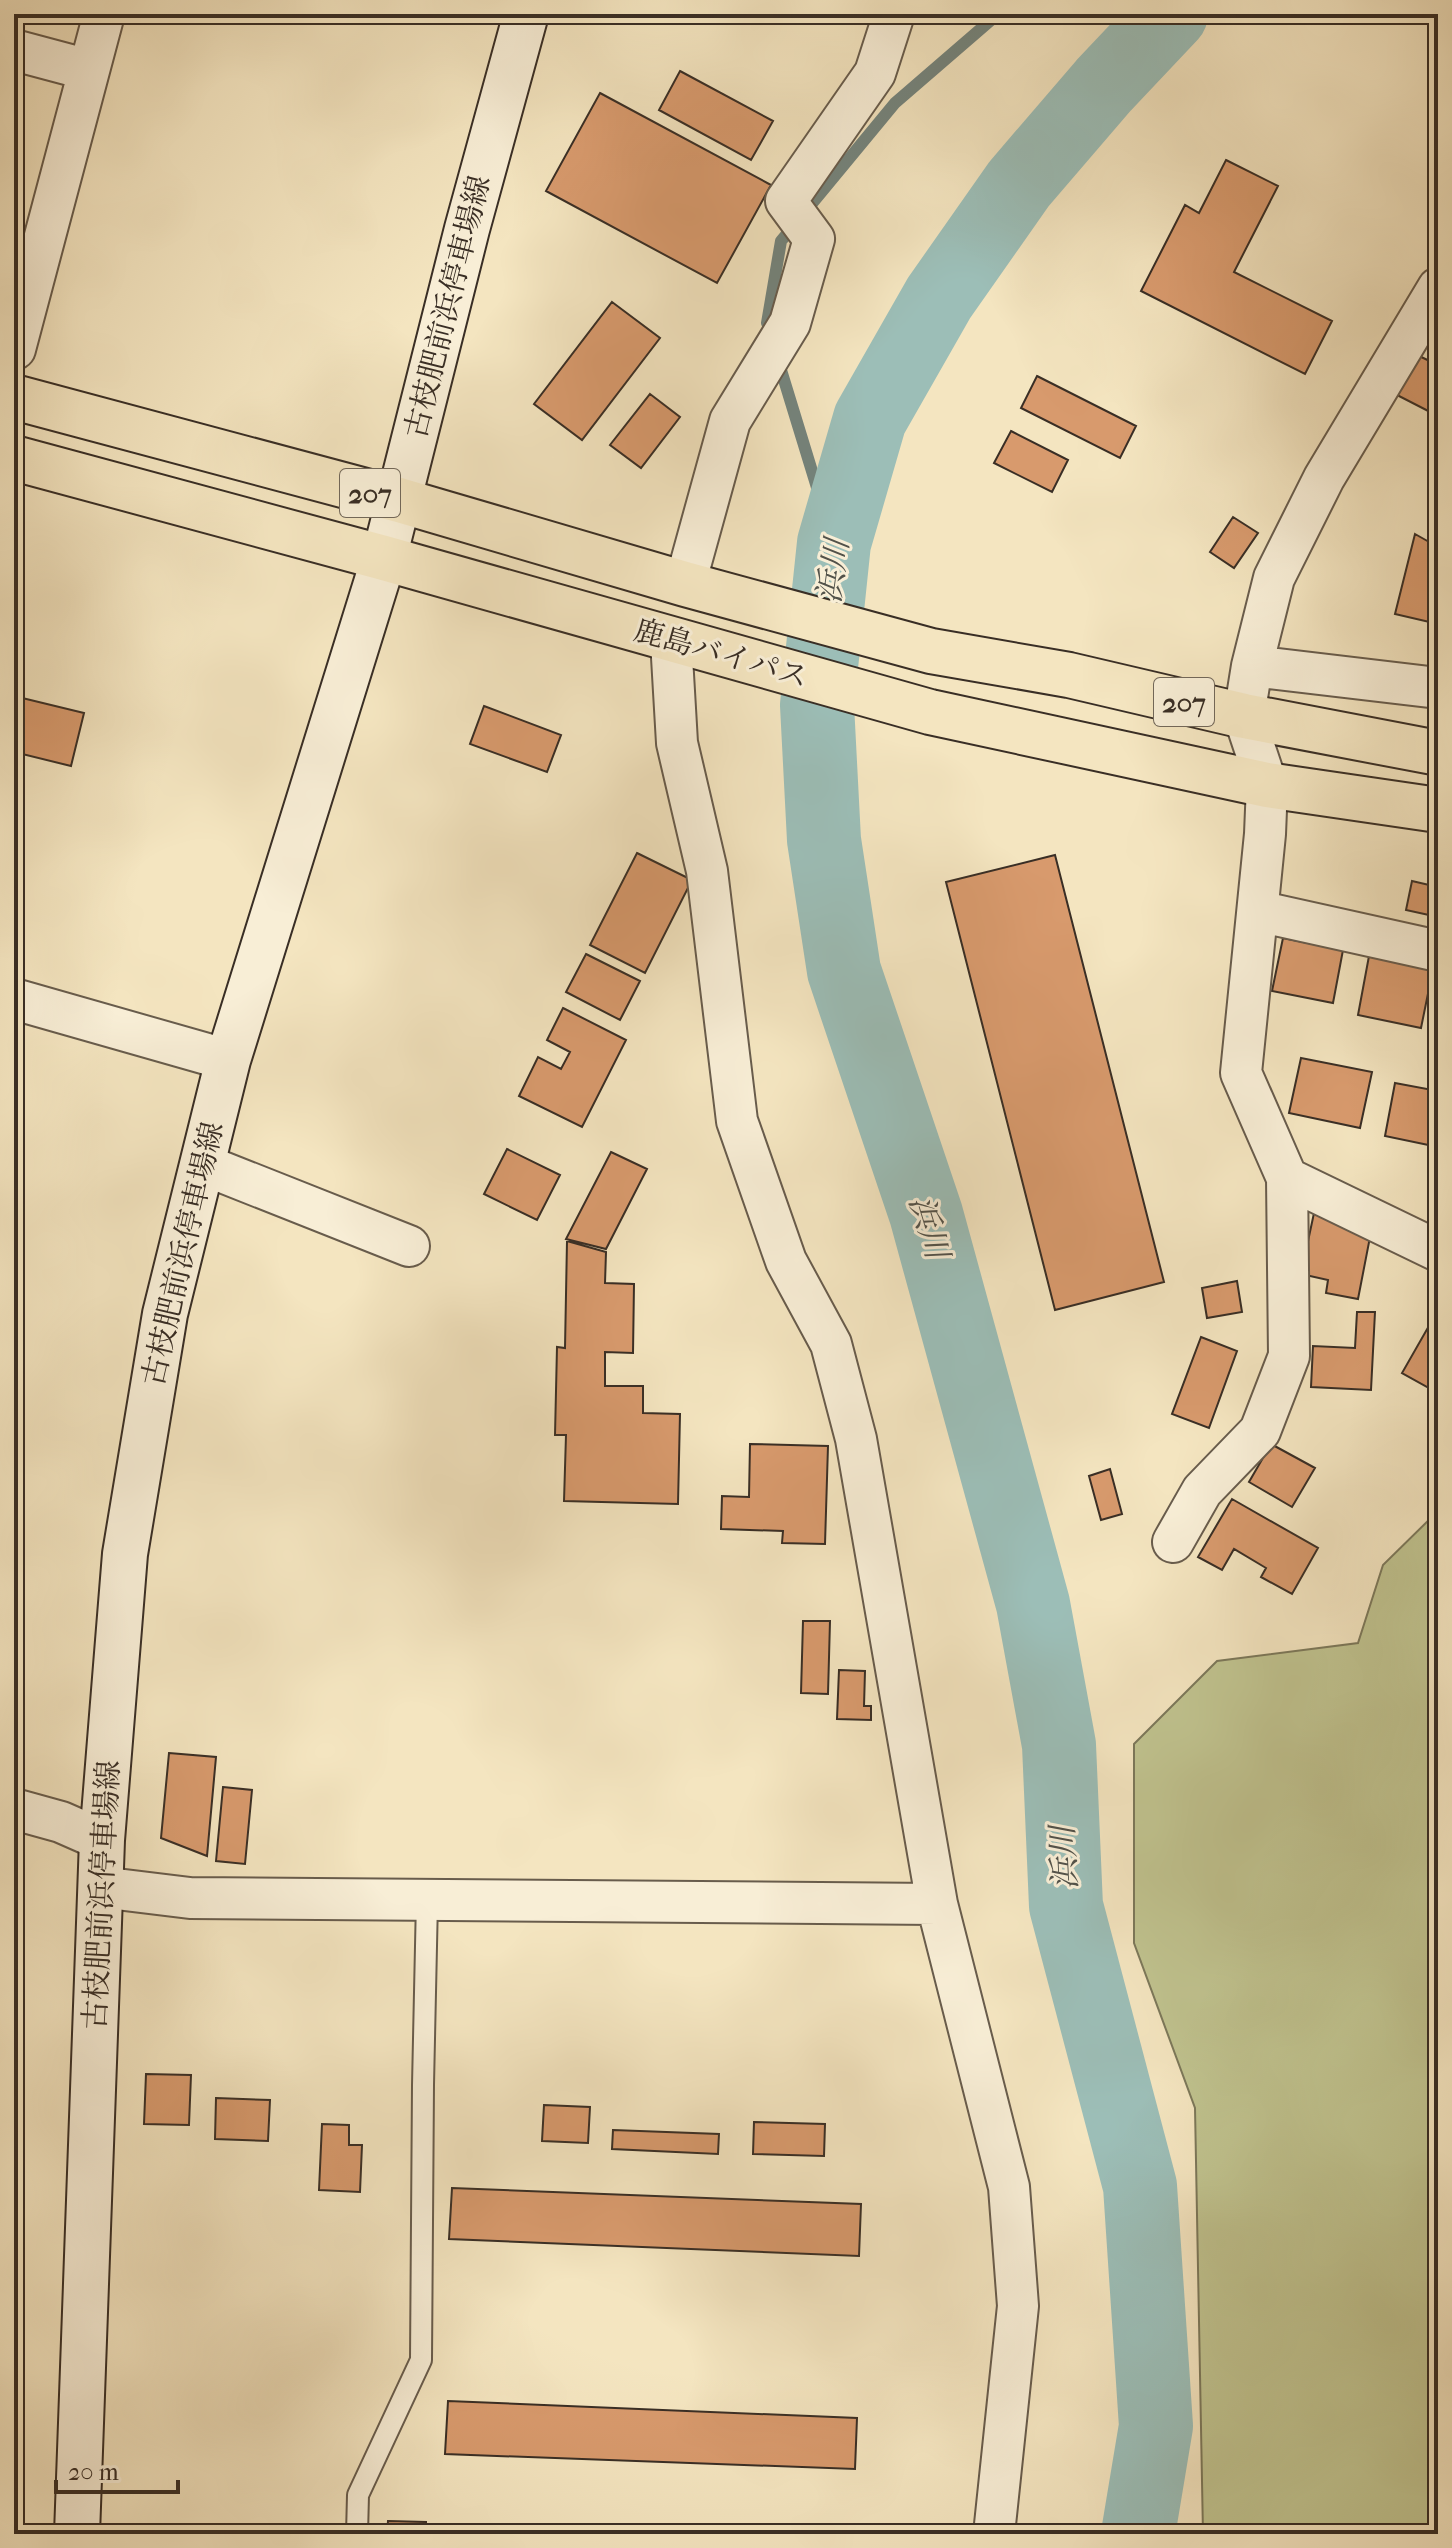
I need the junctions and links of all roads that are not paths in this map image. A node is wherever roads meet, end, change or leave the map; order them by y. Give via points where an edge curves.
1 (104, 14) edge
2 (526, 14) edge
3 (894, 14) edge
4 (14, 50) edge
5 (89, 70) junction
6 (1438, 288) edge
7 (15, 349) edge
8 (14, 397) edge
9 (14, 458) edge
10 (399, 500) junction
11 (384, 558) junction
12 (705, 589) junction
13 (671, 640) junction
14 (1252, 666) junction
15 (1438, 688) edge
16 (1244, 716) junction
17 (1438, 753) edge
18 (1267, 785) junction
19 (1438, 810) edge
20 (1258, 911) junction
21 (1438, 951) edge
22 (14, 999) edge
23 (228, 1060) junction
24 (202, 1164) junction
25 (1287, 1178) junction
26 (409, 1246) dead end
27 (1438, 1251) edge
28 (1173, 1542) dead end
29 (14, 1809) edge
30 (102, 1840) junction
31 (100, 1887) junction
32 (427, 1900) junction
33 (937, 1904) junction
34 (77, 2534) edge
35 (357, 2534) edge
36 (994, 2534) edge

1 - 5 street
2 - 10 main road, 古枝肥前浜停車場線
3 - 12 street via 875,73 786,201 814,239 790,323 730,421
4 - 5 street
5 - 7 street
6 - 14 street via 1324,478 1274,578
8 - 10 highway, 鹿島バイパス / 207
9 - 11 highway, 鹿島バイパス / 207
10 - 11 main road, 古枝肥前浜停車場線
10 - 12 highway, 鹿島バイパス / 207
11 - 13 highway, 鹿島バイパス / 207
11 - 23 main road, 古枝肥前浜停車場線
12 - 16 highway, 207 via 931,651 1069,675
13 - 18 highway, 鹿島バイパス / 207 via 930,712
13 - 33 street via 677,743 707,871 737,1121 786,1261 831,1344 852,1425
14 - 15 street
14 - 16 street
16 - 17 highway, 207
16 - 18 street
18 - 19 highway, 鹿島バイパス / 207
18 - 20 street
20 - 21 street
20 - 25 street via 1241,1073
22 - 23 street
23 - 24 main road, 古枝肥前浜停車場線
24 - 26 street
24 - 30 main road, 古枝肥前浜停車場線 via 165,1314 125,1554
25 - 27 street
25 - 28 street via 1289,1356 1260,1431 1202,1491
29 - 30 street
30 - 31 main road, 古枝肥前浜停車場線
31 - 32 street via 190,1898
31 - 34 main road, 古枝肥前浜停車場線
32 - 33 street
32 - 35 lane via 421,2360 358,2495
33 - 36 street via 1009,2187 1018,2306

